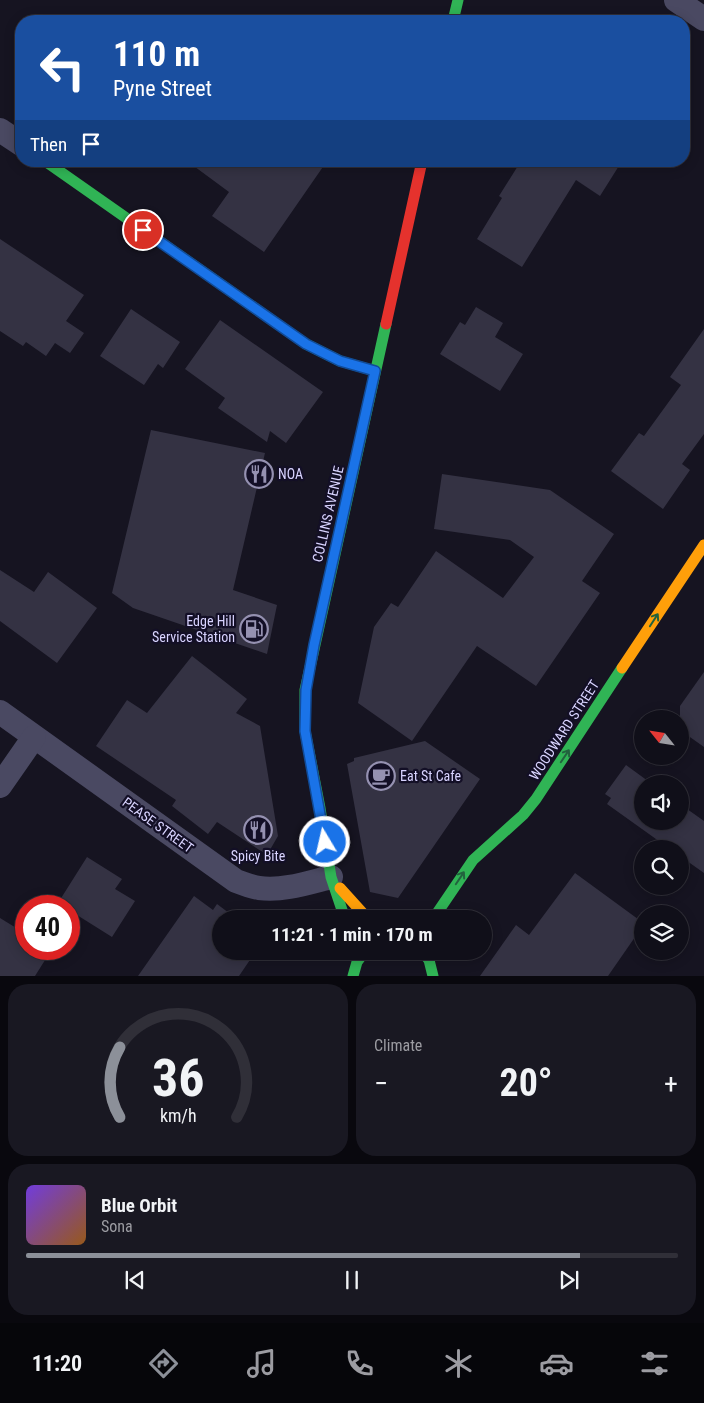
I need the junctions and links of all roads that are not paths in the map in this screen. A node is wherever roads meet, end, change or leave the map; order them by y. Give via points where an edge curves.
1 (458, 0) edge
2 (676, 0) edge
3 (455, 15) edge
4 (704, 19) edge
5 (0, 130) edge
6 (15, 140) edge
7 (54, 167) edge
8 (421, 167) edge
9 (375, 371) junction
10 (704, 545) edge
11 (0, 712) edge
12 (34, 736) junction
13 (0, 786) edge
14 (331, 877) junction
15 (342, 910) edge
16 (360, 910) edge
17 (439, 910) edge
18 (429, 960) edge
19 (433, 976) edge

1 - 3 street
2 - 4 street
5 - 6 street
7 - 9 street via 306,344 340,361
8 - 9 street, COLLINS AVENUE
9 - 14 street, COLLINS AVENUE via 306,690 305,731
17 -> 10 street, WOODWARD STREET via 473,860 523,816
11 - 12 street, PEASE STREET
12 - 13 street
12 - 14 street, PEASE STREET via 236,881 257,888 275,889
14 - 15 street, COLLINS AVENUE
14 - 16 street
18 - 19 street

